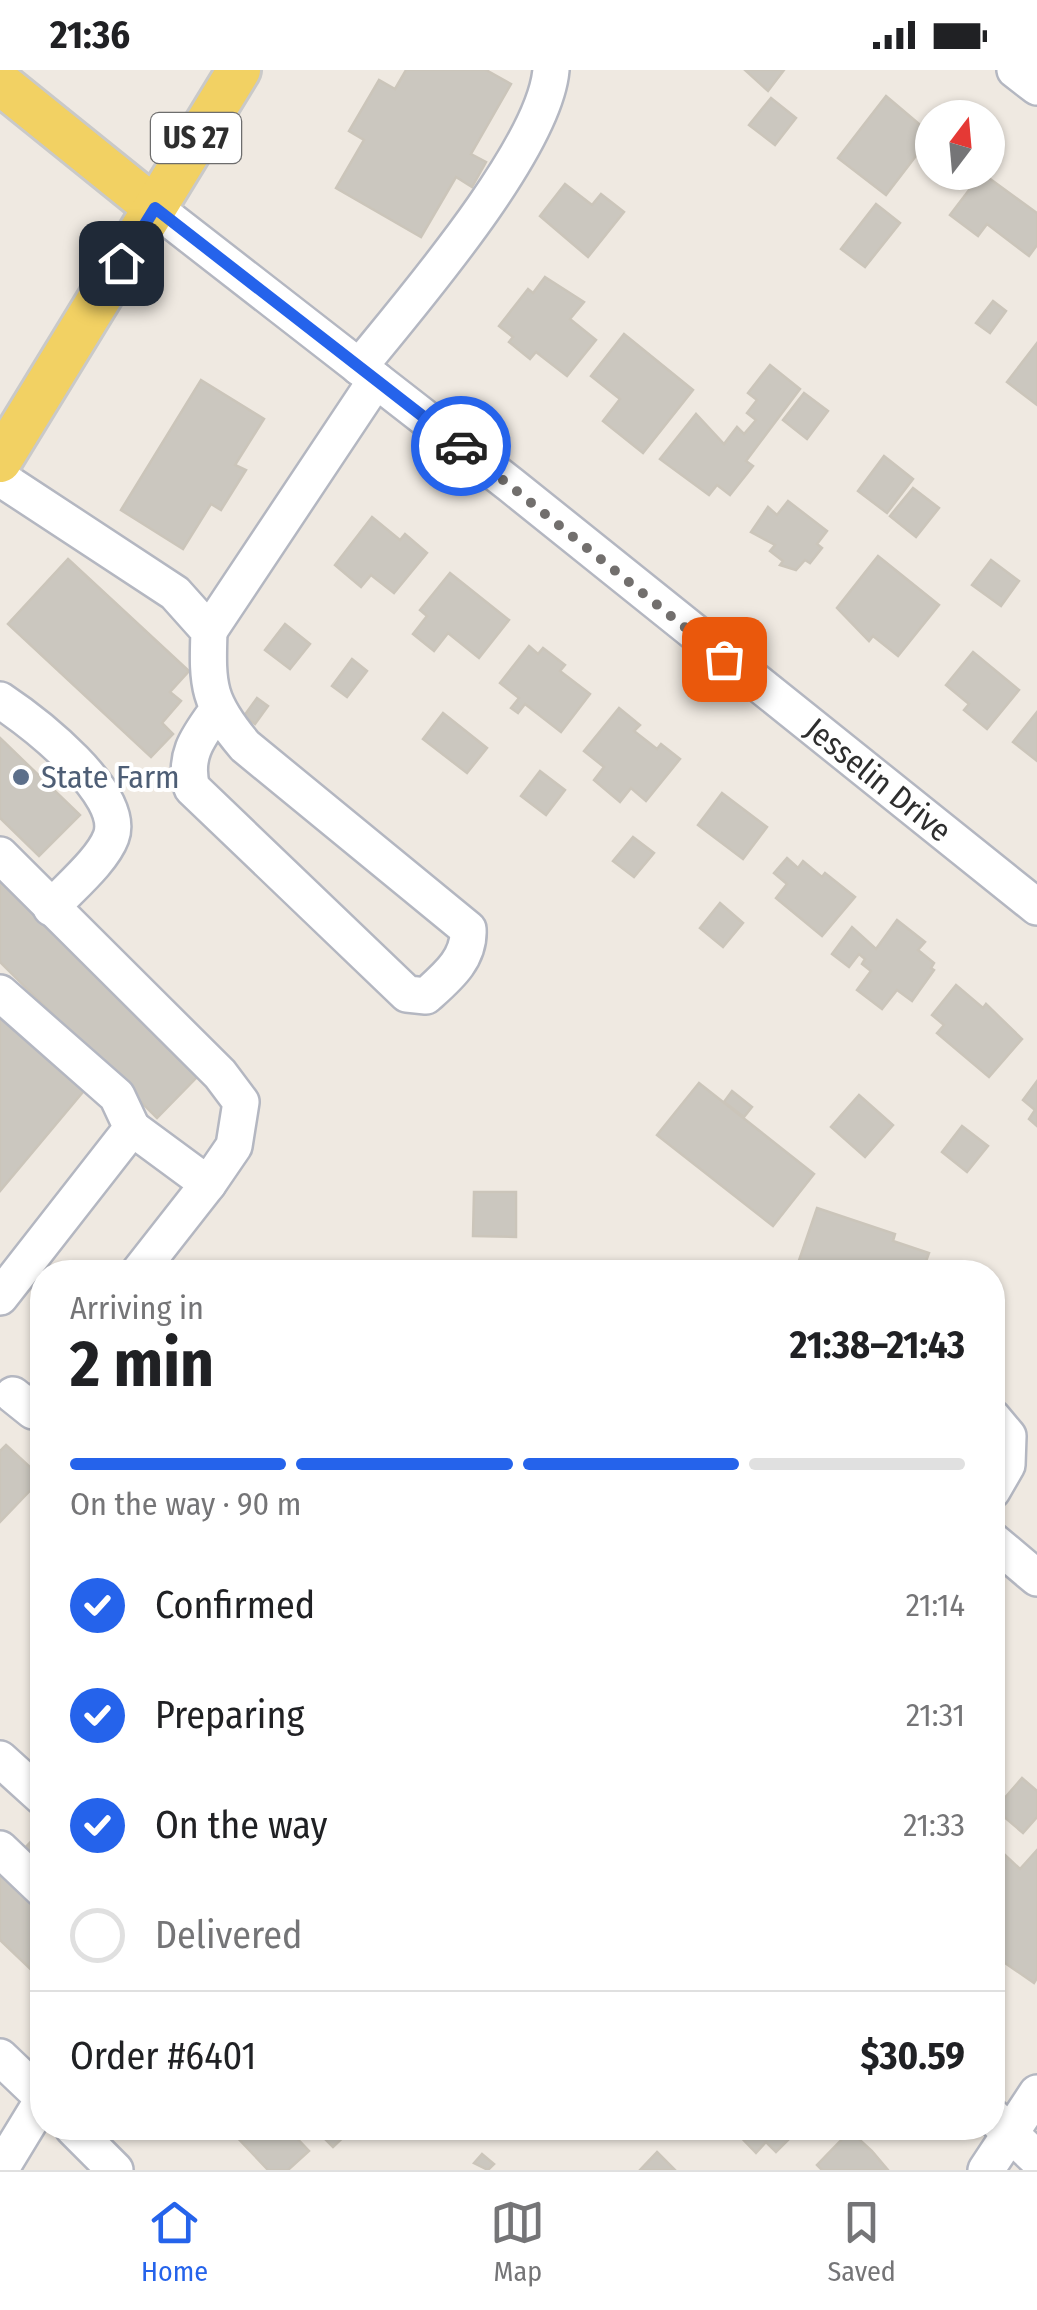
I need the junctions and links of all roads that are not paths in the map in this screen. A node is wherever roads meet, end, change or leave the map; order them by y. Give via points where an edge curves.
1 (239, 70) edge
2 (551, 70) edge
3 (1015, 70) edge
4 (0, 84) edge
5 (1037, 87) edge
6 (155, 208) junction
7 (368, 374) junction
8 (0, 460) edge
9 (0, 478) edge
10 (209, 631) junction
11 (0, 700) edge
12 (216, 712) junction
13 (0, 856) edge
14 (1037, 906) edge
15 (52, 908) junction
16 (0, 993) edge
17 (132, 1128) junction
18 (208, 1184) junction
19 (148, 1260) edge
20 (0, 1298) edge
21 (1005, 1432) edge
22 (1005, 1467) edge
23 (1005, 1551) edge
24 (1037, 1578) edge
25 (0, 1849) edge
26 (30, 1877) edge
27 (0, 2057) edge
28 (30, 2087) edge
29 (1037, 2093) edge
30 (30, 2119) edge
31 (1005, 2121) edge
32 (1005, 2129) edge
33 (84, 2140) edge
34 (996, 2140) edge
35 (1037, 2158) edge
36 (0, 2170) edge
37 (114, 2170) edge
38 (986, 2170) edge

1 - 6 main road, US 27
2 - 7 street via 549,96 520,150
3 - 5 street
4 - 6 main road
6 - 7 street, Jesselin Drive
6 - 8 main road, US 27
7 - 10 street
7 - 14 street, Jesselin Drive
9 - 10 street via 175,594
10 - 12 street via 207,683
11 - 15 street via 100,788 115,817 110,840
12 - 12 street via 245,746 468,929 469,942 452,974 426,996 407,994 192,788 186,769 194,742
13 - 15 street
15 - 18 street via 241,1102 234,1146
16 - 17 street via 118,1096
17 - 18 street
17 - 20 street
18 - 19 street
21 - 22 street
23 - 24 street
25 - 26 street
27 - 28 street
29 - 31 street
30 - 36 street
32 - 35 street
33 - 37 street
34 - 38 street

